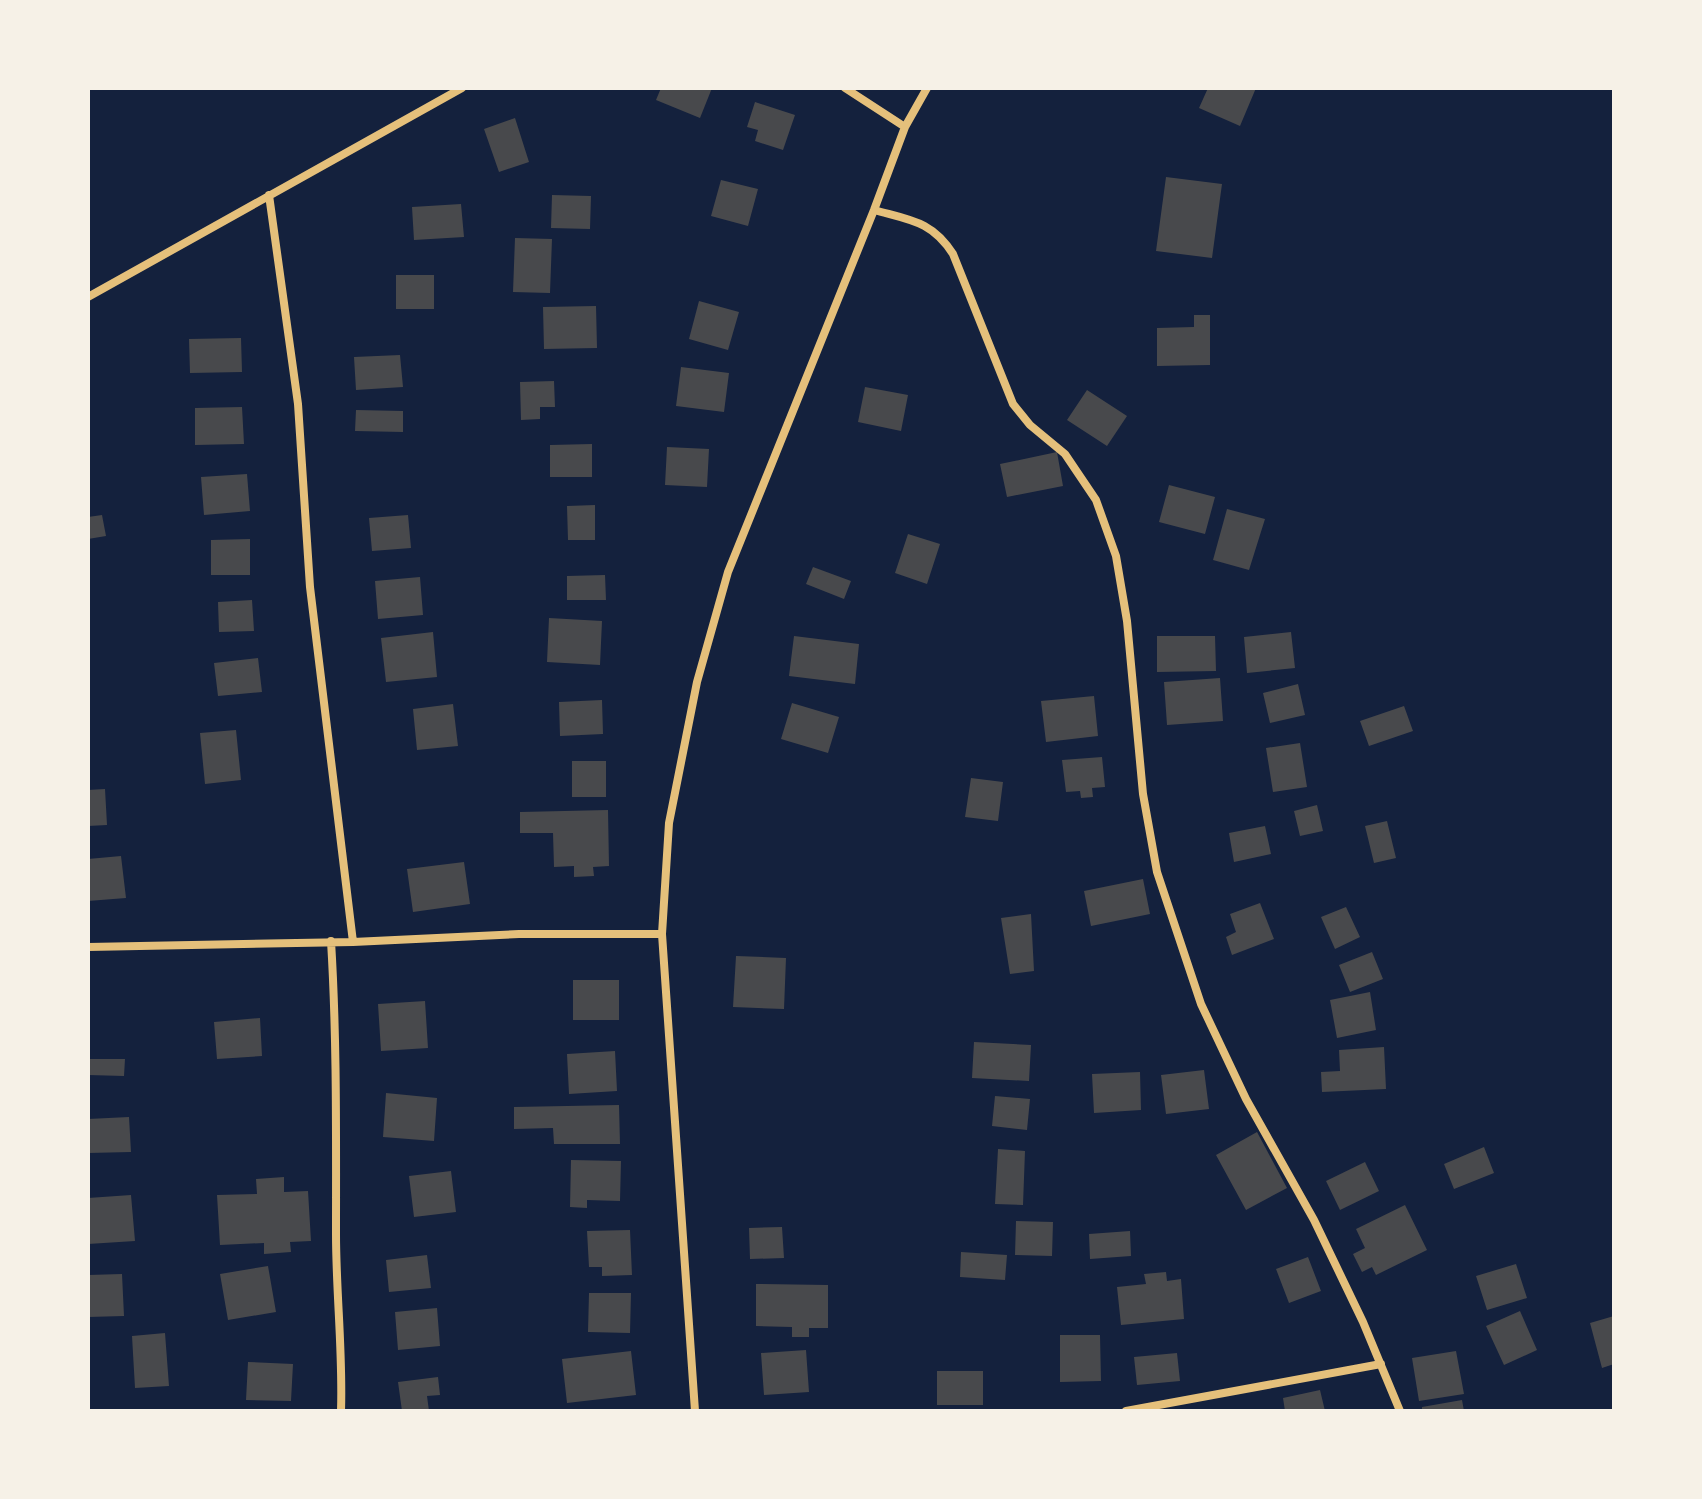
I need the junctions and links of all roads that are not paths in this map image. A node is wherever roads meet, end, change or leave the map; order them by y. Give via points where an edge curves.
1 (462, 88) edge
2 (845, 88) edge
3 (927, 88) edge
4 (905, 127) junction
5 (269, 195) junction
6 (874, 210) junction
7 (88, 297) edge
8 (662, 934) junction
9 (331, 941) junction
10 (353, 942) junction
11 (88, 947) edge
12 (1381, 1364) junction
13 (341, 1411) edge
14 (695, 1411) edge
15 (1126, 1411) edge
16 (1400, 1411) edge

1 - 5 street
2 - 4 street
3 - 4 street
4 - 6 street
5 - 7 street
5 - 10 street via 298,404 310,587
6 - 8 street via 728,572 697,682 669,823
6 - 12 street via 923,224 942,237 1013,404 1065,454 1096,500 1116,556 1127,621 1143,794 1157,872 1201,1004 1246,1099 1314,1220
8 - 10 street
8 - 14 street
9 - 10 street
9 - 11 street
9 - 13 street
12 - 15 street
12 - 16 street

